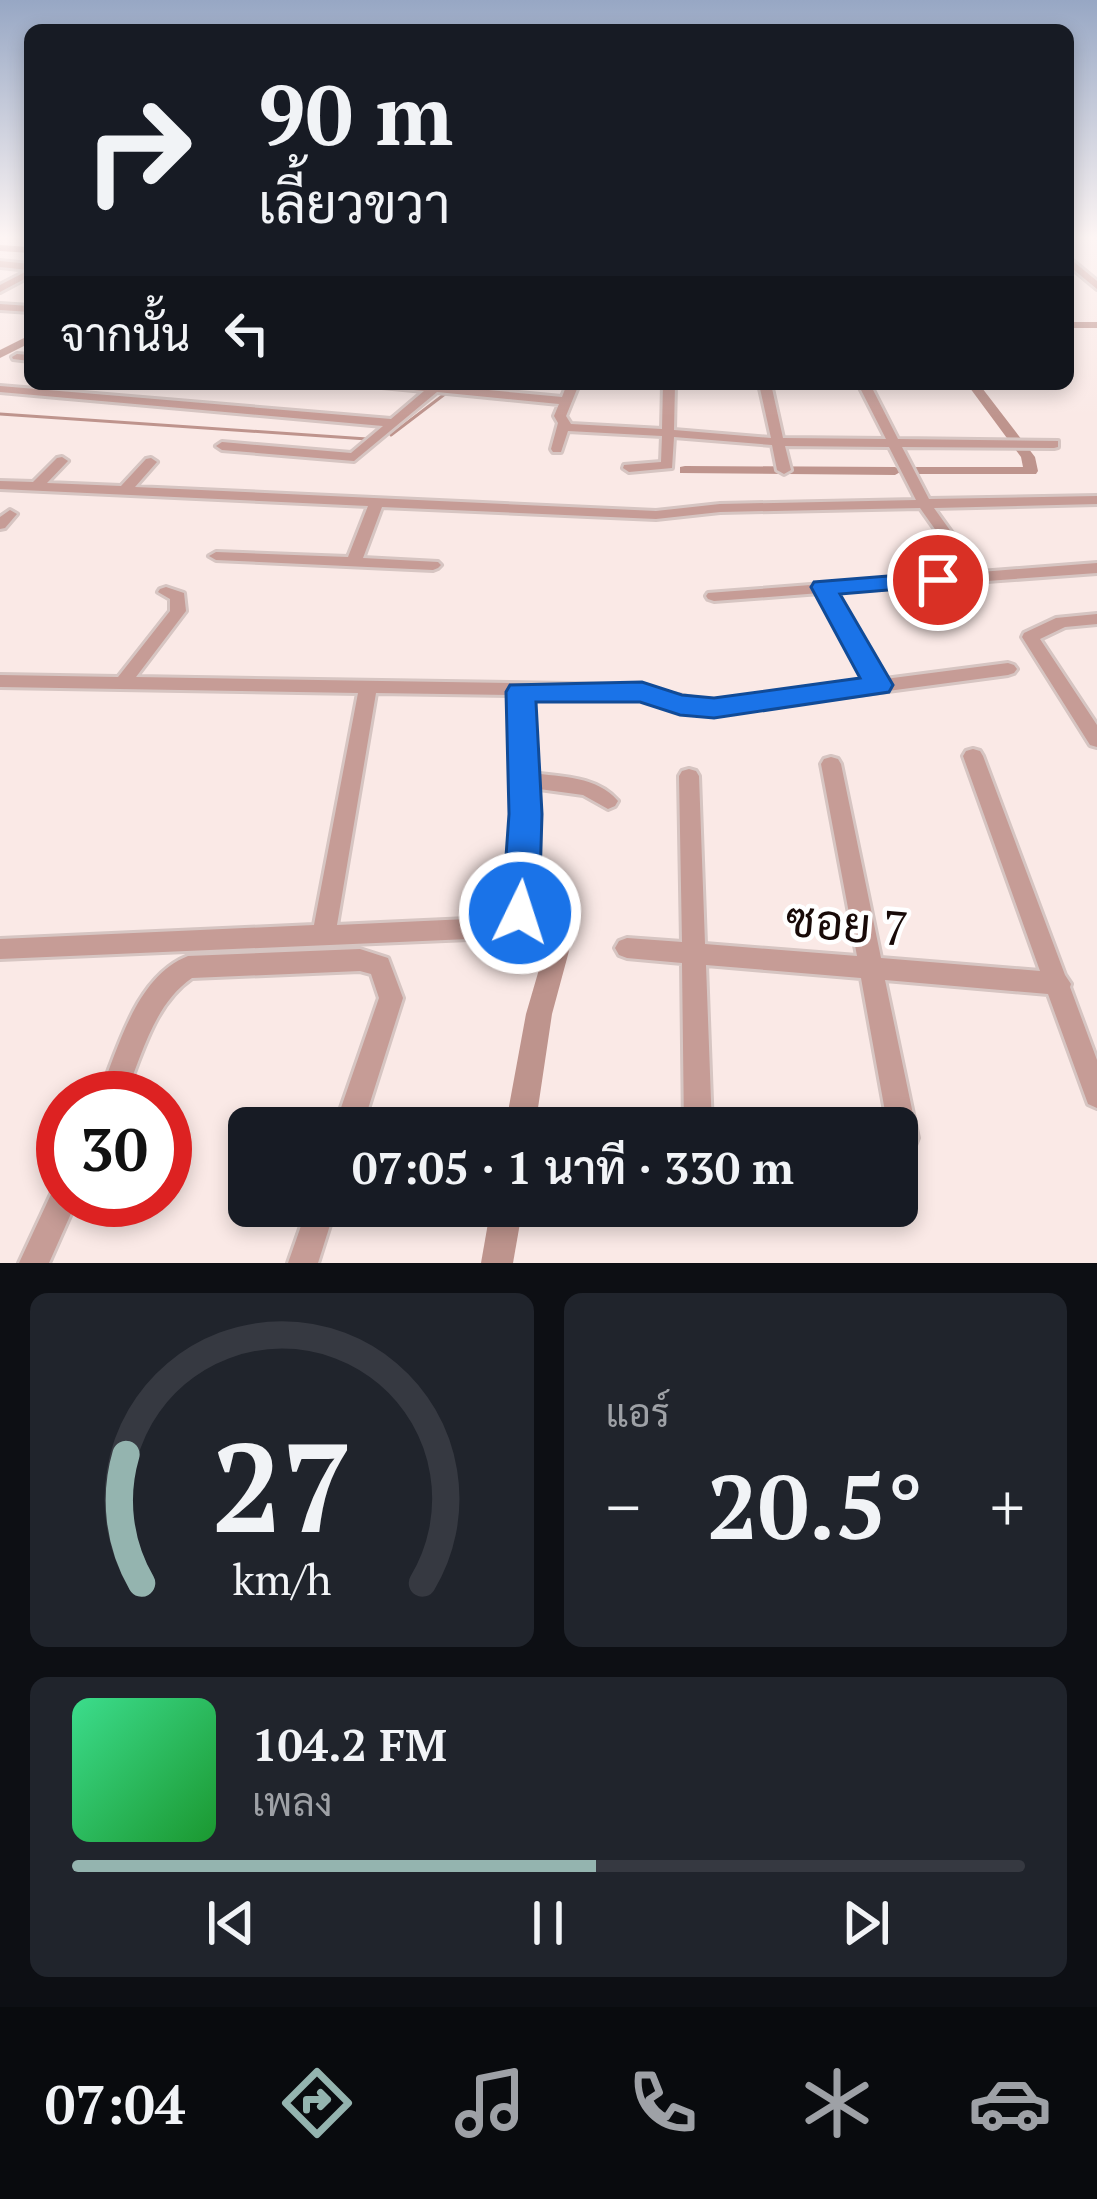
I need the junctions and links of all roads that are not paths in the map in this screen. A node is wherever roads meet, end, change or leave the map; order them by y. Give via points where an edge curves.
1 (0, 388) edge
2 (433, 390) edge
3 (455, 390) edge
4 (570, 390) edge
5 (669, 390) edge
6 (766, 390) edge
7 (867, 390) edge
8 (565, 401) junction
9 (394, 424) junction
10 (563, 425) junction
11 (668, 434) junction
12 (779, 442) junction
13 (892, 444) junction
14 (1054, 444) dead end
15 (222, 446) dead end
16 (557, 449) dead end
17 (62, 461) dead end
18 (151, 463) dead end
19 (628, 468) dead end
20 (784, 470) dead end
21 (0, 485) edge
22 (36, 487) junction
23 (124, 491) junction
24 (1097, 500) edge
25 (376, 504) junction
26 (925, 505) junction
27 (216, 556) dead end
28 (354, 562) junction
29 (433, 565) dead end
30 (1097, 568) edge
31 (976, 577) junction
32 (824, 587) junction
33 (166, 592) dead end
34 (713, 596) dead end
35 (1097, 620) edge
36 (1008, 669) dead end
37 (0, 681) edge
38 (122, 684) junction
39 (879, 685) junction
40 (368, 689) junction
41 (520, 692) junction
42 (1097, 740) edge
43 (973, 756) dead end
44 (831, 764) dead end
45 (689, 776) dead end
46 (525, 780) junction
47 (608, 801) dead end
48 (324, 934) junction
49 (627, 948) dead end
50 (0, 950) edge
51 (692, 953) junction
52 (870, 968) junction
53 (1059, 984) junction
54 (123, 1071) edge
55 (1097, 1094) edge
56 (355, 1107) edge
57 (697, 1107) edge
58 (898, 1107) edge
59 (51, 1227) edge
60 (315, 1227) edge
61 (34, 1263) edge
62 (303, 1263) edge

1 - 9 street
2 - 9 street
3 - 8 street
4 - 8 street
5 - 11 street
6 - 12 street
7 - 13 street
8 - 10 street
9 - 15 street via 354,457
10 - 11 street
10 - 16 street
11 - 12 street
11 - 19 street via 667,465
12 - 13 street
12 - 20 street
13 - 14 street
13 - 26 street
17 - 22 street
18 - 23 street
21 - 22 street
22 - 23 street
23 - 25 street
24 - 26 street
25 - 26 street via 656,515
25 - 28 street
26 - 31 street
27 - 28 street
28 - 29 street
30 - 31 street
31 - 32 street
32 - 34 street
32 - 39 street
33 - 38 street via 178,596 178,611
35 - 42 street via 1062,622 1030,637
36 - 39 street
37 - 38 street
38 - 40 street
39 - 41 street via 714,708 642,692
40 - 41 street
40 - 48 street
41 - 46 street
43 - 53 street
44 - 52 street
45 - 51 street
46 - 47 street via 588,788
46 - 48 street via 520,913 492,928
48 - 50 street
49 - 51 street, ซอย 7
51 - 52 street, ซอย 7
51 - 57 street
52 - 53 street, ซอย 7
52 - 58 street
53 - 55 street
54 - 56 street via 160,991 188,967 360,960 380,966 391,998
59 - 61 street
60 - 62 street

